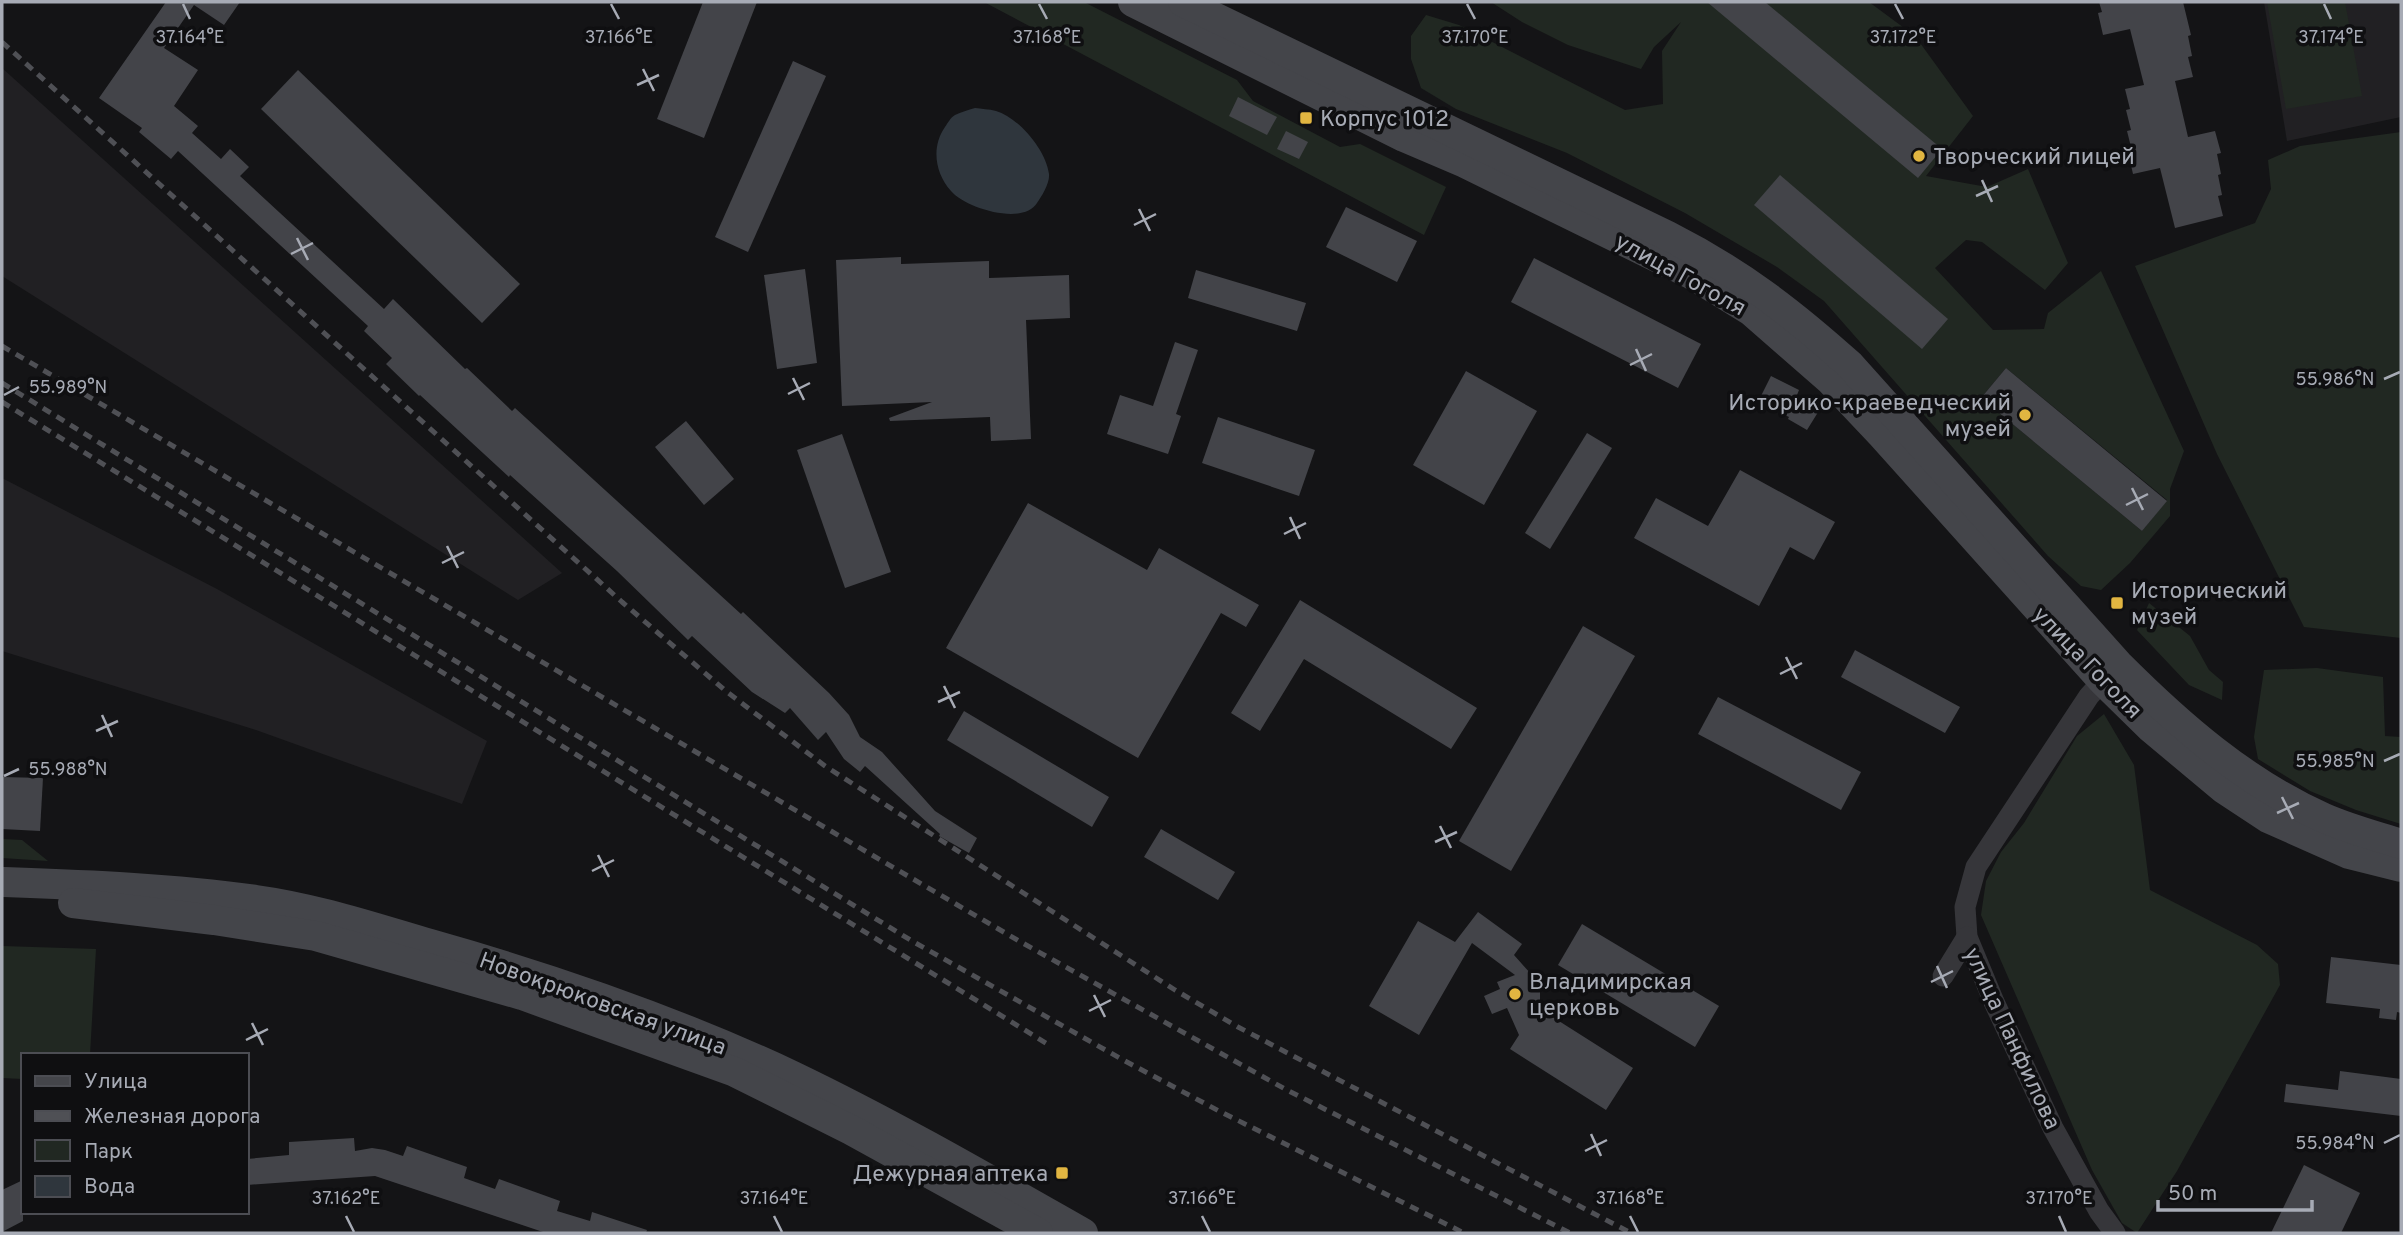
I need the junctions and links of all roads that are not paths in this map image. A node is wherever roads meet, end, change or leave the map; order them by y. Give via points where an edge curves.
1 (1133, 2) edge
2 (1183, 2) edge
3 (2110, 672) junction
4 (2401, 844) edge
5 (2401, 867) edge
6 (2, 882) edge
7 (2, 900) edge
8 (1967, 937) junction
9 (1943, 976) dead end
10 (1038, 1233) edge
11 (1083, 1233) edge
12 (2115, 1233) edge

1 - 3 street, улица Гоголя via 1691,274 1751,311 1848,399
2 - 3 street via 1668,236 1763,292 1850,365
3 - 4 street, улица Гоголя via 2235,768 2325,819
3 - 5 street, улица Гоголя via 2151,728 2224,789 2269,818 2349,854
3 - 8 street, улица Панфилова via 2089,696 1976,867 1965,907
6 - 11 street, Новокрюковская улица via 257,900 516,968 653,1017 791,1076
7 - 10 street, Новокрюковская улица via 81,904 294,932 523,995 735,1072
8 - 9 street
8 - 12 street, улица Панфилова via 2053,1128

